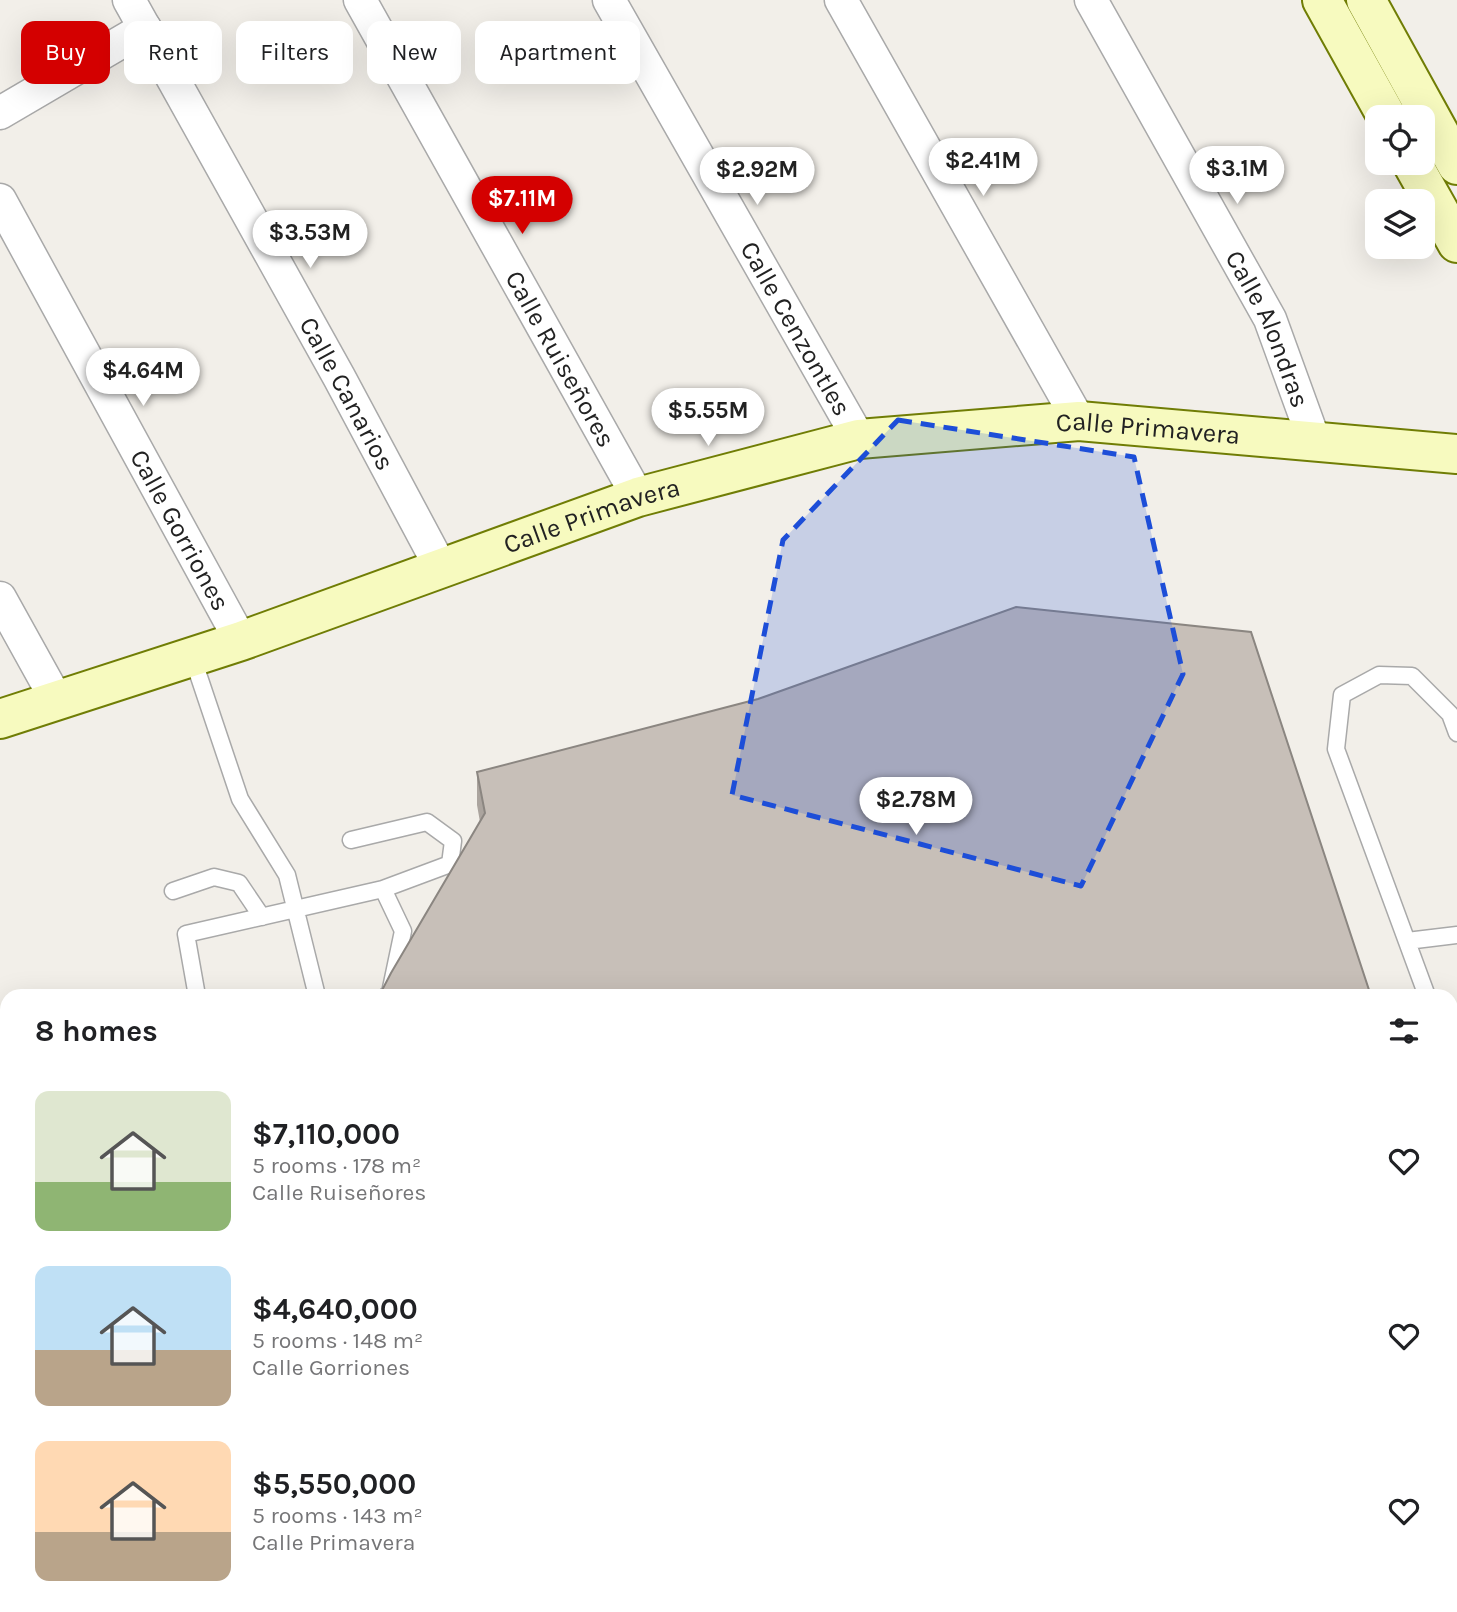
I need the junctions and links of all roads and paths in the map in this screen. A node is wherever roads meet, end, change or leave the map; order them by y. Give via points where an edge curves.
1 (129, 0) edge
2 (360, 0) edge
3 (609, 0) edge
4 (841, 0) edge
5 (1091, 0) edge
6 (1322, 0) edge
7 (1366, 0) edge
8 (141, 21) edge
9 (124, 40) edge
10 (176, 84) edge
11 (1380, 105) edge
12 (0, 113) edge
13 (1457, 164) edge
14 (1419, 175) edge
15 (0, 200) edge
16 (1457, 243) edge
17 (1079, 421) junction
18 (859, 439) junction
19 (1315, 443) junction
20 (1457, 454) edge
21 (638, 497) junction
22 (441, 568) junction
23 (0, 598) edge
24 (241, 641) junction
25 (192, 656) junction
26 (56, 699) junction
27 (0, 719) edge
28 (1457, 733) edge
29 (352, 840) dead end
30 (383, 890) junction
31 (173, 891) dead end
32 (296, 910) junction
33 (262, 917) junction
34 (1457, 935) edge
35 (1407, 941) junction
36 (196, 989) edge
37 (315, 989) edge
38 (391, 989) edge
39 (1424, 989) edge

1 - 8 street, Calle Canarios
2 - 21 street, Calle Ruiseñores
3 - 18 street, Calle Cenzontles
4 - 17 street
5 - 19 street, Calle Alondras via 1270,319
6 - 11 street
7 - 13 street
9 - 12 street
10 - 22 street, Calle Canarios
14 - 16 street
15 - 24 street, Calle Gorriones
17 - 18 street, Calle Primavera
17 - 19 street, Calle Primavera
18 - 21 street, Calle Primavera
19 - 20 street, Calle Primavera
21 - 22 street, Calle Primavera
22 - 24 street, Calle Primavera
23 - 26 street
24 - 25 street, Calle Primavera
25 - 26 street, Calle Primavera
25 - 32 lane via 240,799 287,875
26 - 27 street, Calle Primavera
28 - 35 lane via 1450,714 1412,676 1378,675 1342,695 1336,749
29 - 30 lane via 427,822 453,841 450,864
30 - 32 lane
30 - 38 lane via 403,930
31 - 33 lane via 214,877 239,883
32 - 33 lane
32 - 37 lane
33 - 36 lane via 186,934
34 - 35 lane
35 - 39 lane

